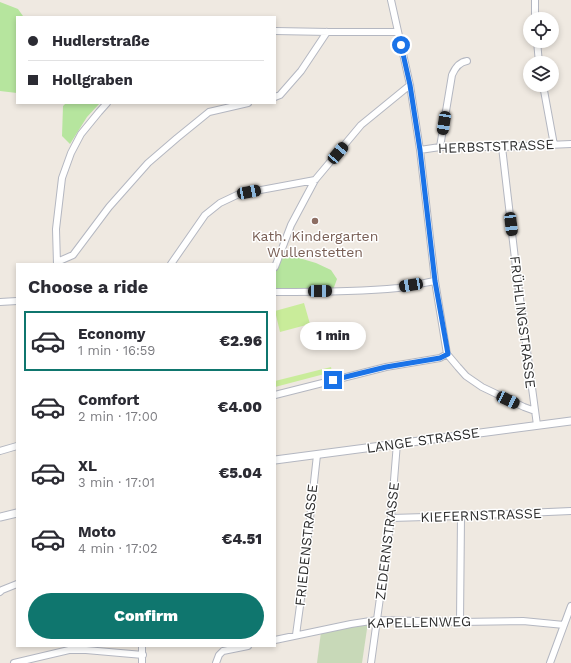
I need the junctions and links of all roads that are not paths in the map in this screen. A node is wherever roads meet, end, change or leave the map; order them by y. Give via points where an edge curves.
1 (391, 0) edge
2 (535, 0) edge
3 (535, 12) edge
4 (276, 30) edge
5 (327, 32) junction
6 (398, 32) junction
7 (467, 61) dead end
8 (410, 85) junction
9 (544, 92) edge
10 (276, 97) edge
11 (106, 104) edge
12 (244, 104) edge
13 (571, 144) edge
14 (554, 145) junction
15 (440, 147) junction
16 (502, 147) junction
17 (420, 150) junction
18 (316, 180) junction
19 (57, 263) edge
20 (172, 263) edge
21 (276, 263) edge
22 (435, 281) junction
23 (276, 292) edge
24 (16, 301) edge
25 (0, 302) edge
26 (448, 354) junction
27 (276, 395) edge
28 (535, 411) junction
29 (571, 421) edge
30 (537, 425) junction
31 (397, 444) junction
32 (16, 446) edge
33 (0, 451) edge
34 (316, 455) junction
35 (276, 460) edge
36 (571, 511) edge
37 (16, 513) edge
38 (461, 516) junction
39 (0, 517) edge
40 (391, 518) junction
41 (16, 584) edge
42 (0, 592) edge
43 (571, 606) edge
44 (377, 620) junction
45 (460, 622) junction
46 (564, 624) junction
47 (296, 635) junction
48 (276, 640) edge
49 (142, 647) edge
50 (243, 647) edge
51 (143, 655) junction
52 (14, 663) edge
53 (142, 663) edge
54 (216, 663) edge
55 (371, 663) edge
56 (550, 663) edge

1 - 6 street
2 - 3 street
4 - 5 street
5 - 6 street
5 - 10 street via 301,71 280,96
6 - 8 street
7 - 15 street via 456,67 452,75
8 - 17 street
8 - 18 street via 361,126
9 - 14 street
11 - 19 street via 81,134 62,178 56,229
12 - 19 street via 209,112 146,164 73,254
13 - 14 street, HERBSTSTRASSE
14 - 16 street, HERBSTSTRASSE
15 - 16 street, HERBSTSTRASSE
15 - 17 street, HERBSTSTRASSE
16 - 28 street, FRÜHLINGSTRASSE
17 - 22 street
18 - 20 street via 239,194 220,203 205,215
18 - 21 street via 291,225
22 - 23 street via 400,288
22 - 26 street
24 - 25 street
26 - 27 street via 440,358 386,367
26 - 28 street via 466,376 482,387
28 - 30 street, FRÜHLINGSTRASSE
29 - 30 street, LANGE STRASSE
30 - 31 street, LANGE STRASSE
31 - 34 street, LANGE STRASSE
31 - 40 street, ZEDERNSTRASSE
32 - 33 street
34 - 35 street, LANGE STRASSE
34 - 47 street, FRIEDENSTRASSE
36 - 38 street, KIEFERNSTRASSE
37 - 39 street
38 - 40 street, KIEFERNSTRASSE
38 - 45 street
40 - 44 street, ZEDERNSTRASSE
41 - 42 street
43 - 46 street
44 - 45 street, KAPELLENWEG
44 - 47 street, KAPELLENWEG
44 - 55 street, ZEDERNSTRASSE
45 - 46 street, KAPELLENWEG via 523,620
46 - 56 street
47 - 48 street, KAPELLENWEG
49 - 51 street
50 - 54 street via 223,651
51 - 52 street via 69,650
51 - 53 street

